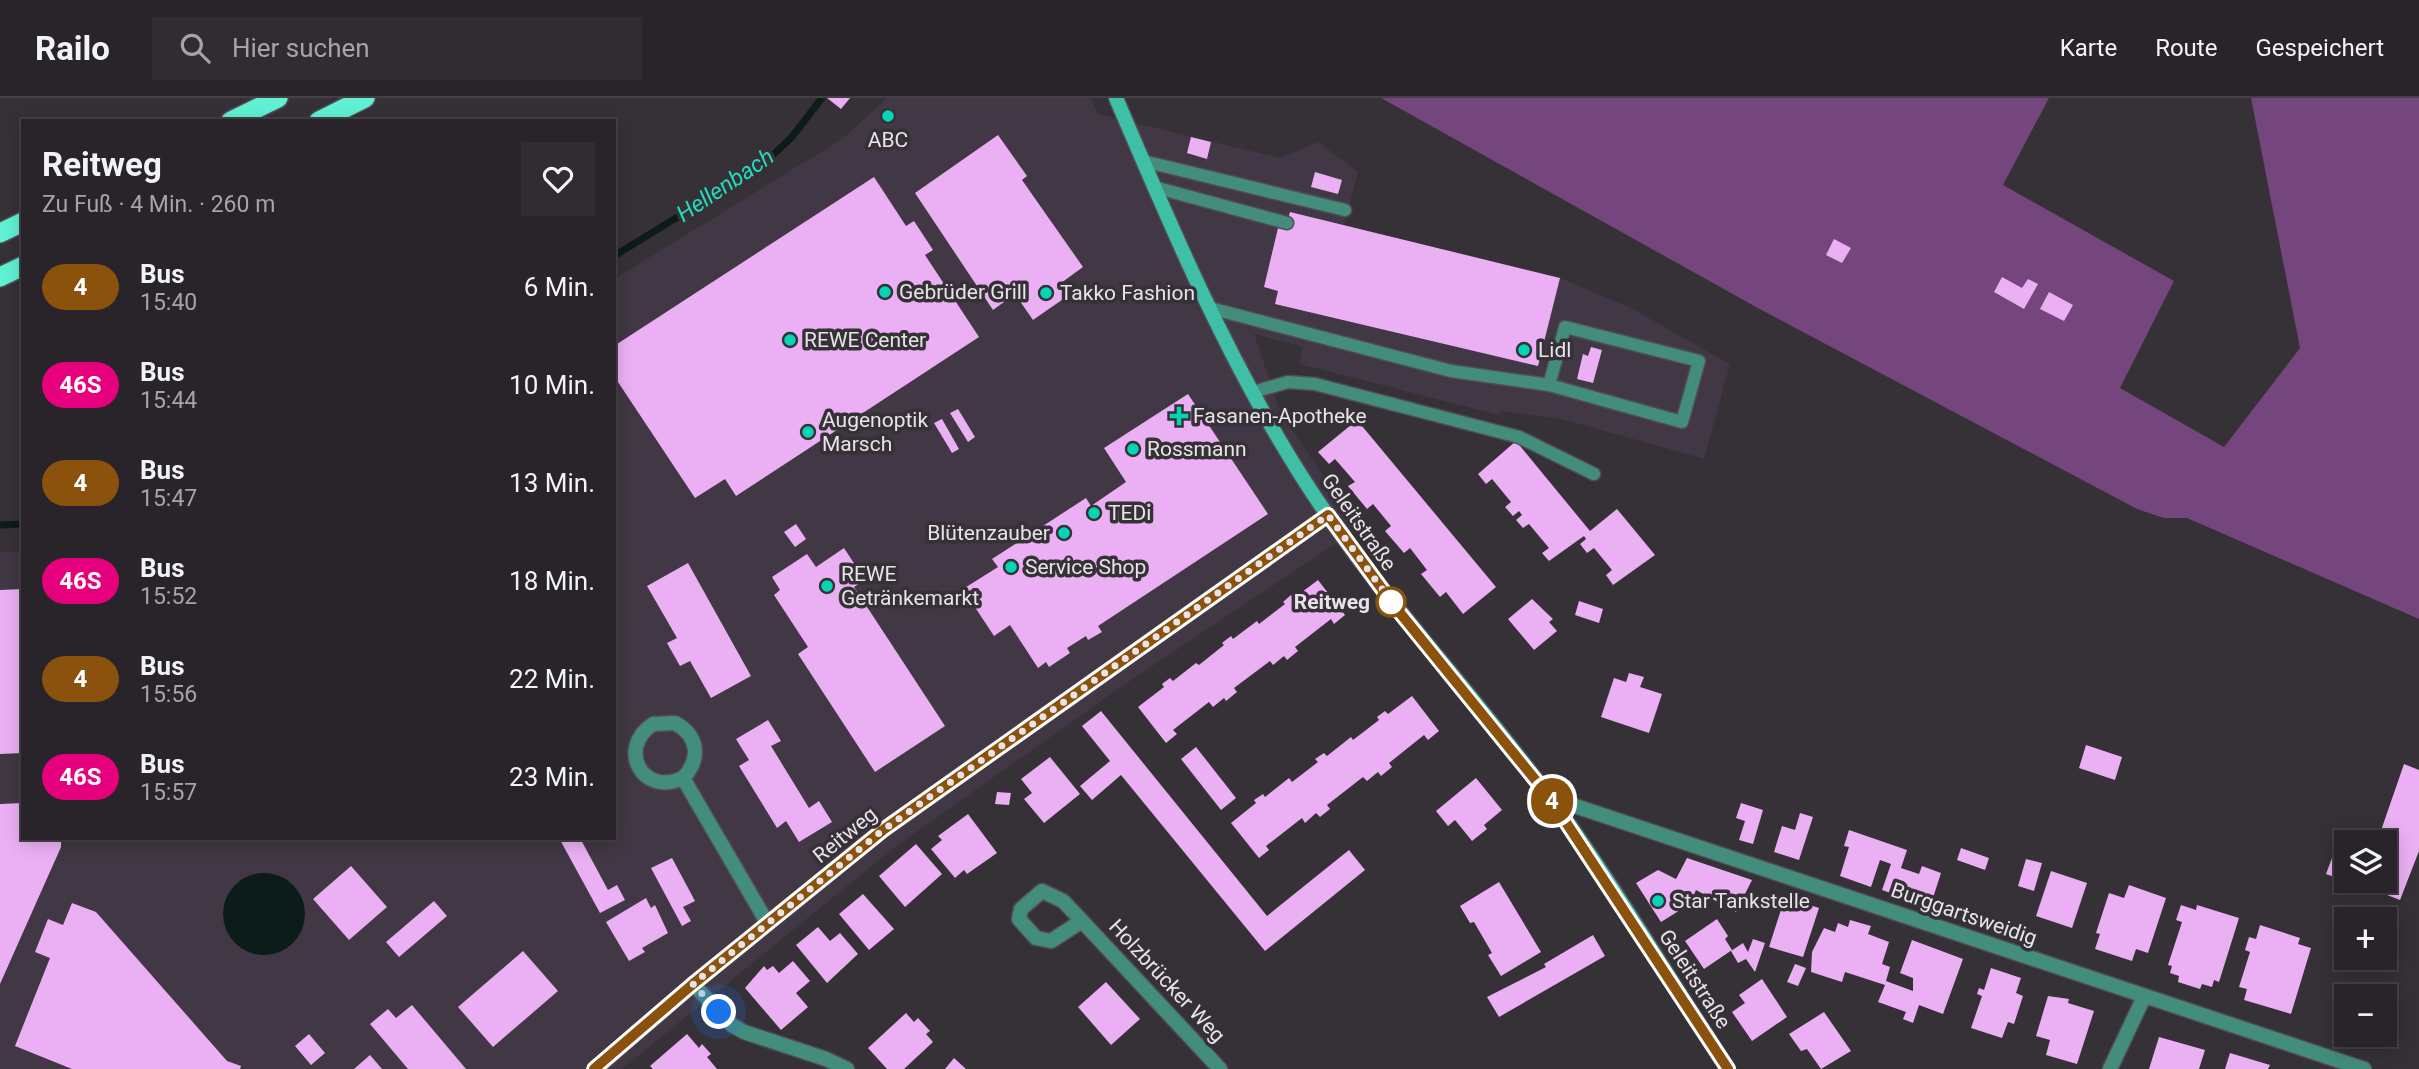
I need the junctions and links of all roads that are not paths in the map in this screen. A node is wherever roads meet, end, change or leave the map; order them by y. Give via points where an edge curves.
1 (278, 98) edge
2 (365, 98) edge
3 (1116, 98) edge
4 (235, 119) edge
5 (322, 119) edge
6 (1143, 161) junction
7 (1154, 187) junction
8 (1345, 210) dead end
9 (21, 223) edge
10 (1287, 223) dead end
11 (0, 233) edge
12 (21, 267) edge
13 (0, 277) edge
14 (1210, 308) junction
15 (1549, 385) junction
16 (1253, 392) junction
17 (1594, 474) dead end
18 (1328, 515) junction
19 (683, 778) junction
20 (1550, 798) junction
21 (1082, 921) dead end
22 (768, 924) junction
23 (693, 984) junction
24 (2144, 997) junction
25 (595, 1069) edge
26 (847, 1069) edge
27 (1220, 1069) edge
28 (1728, 1069) edge
29 (2110, 1069) edge
30 (2364, 1069) edge

1 - 4 highway
2 - 5 highway
3 - 6 main road, Geleitstraße
6 - 7 main road, Geleitstraße
6 - 8 lane
7 - 10 lane
7 - 14 main road, Geleitstraße
9 - 11 highway
12 - 13 highway
14 - 15 lane via 1451,371
14 - 16 main road, Geleitstraße
15 - 15 lane via 1682,422 1699,361 1565,327
16 - 17 lane via 1288,382 1315,384 1519,438
16 - 18 main road, Geleitstraße
18 - 20 main road, Geleitstraße via 1396,608
18 - 22 street, Reitweg via 883,830
19 - 19 street via 692,768 696,752 692,738 676,723 653,724 636,741 639,768 656,782
19 - 22 street
20 - 24 street, Burggartsweidig
20 - 28 main road, Geleitstraße
21 - 27 street, Holzbrücker Weg
22 - 23 street, Reitweg
23 - 25 street, Reitweg
23 - 26 street via 744,1032
24 - 29 street
24 - 30 street, Burggartsweidig

